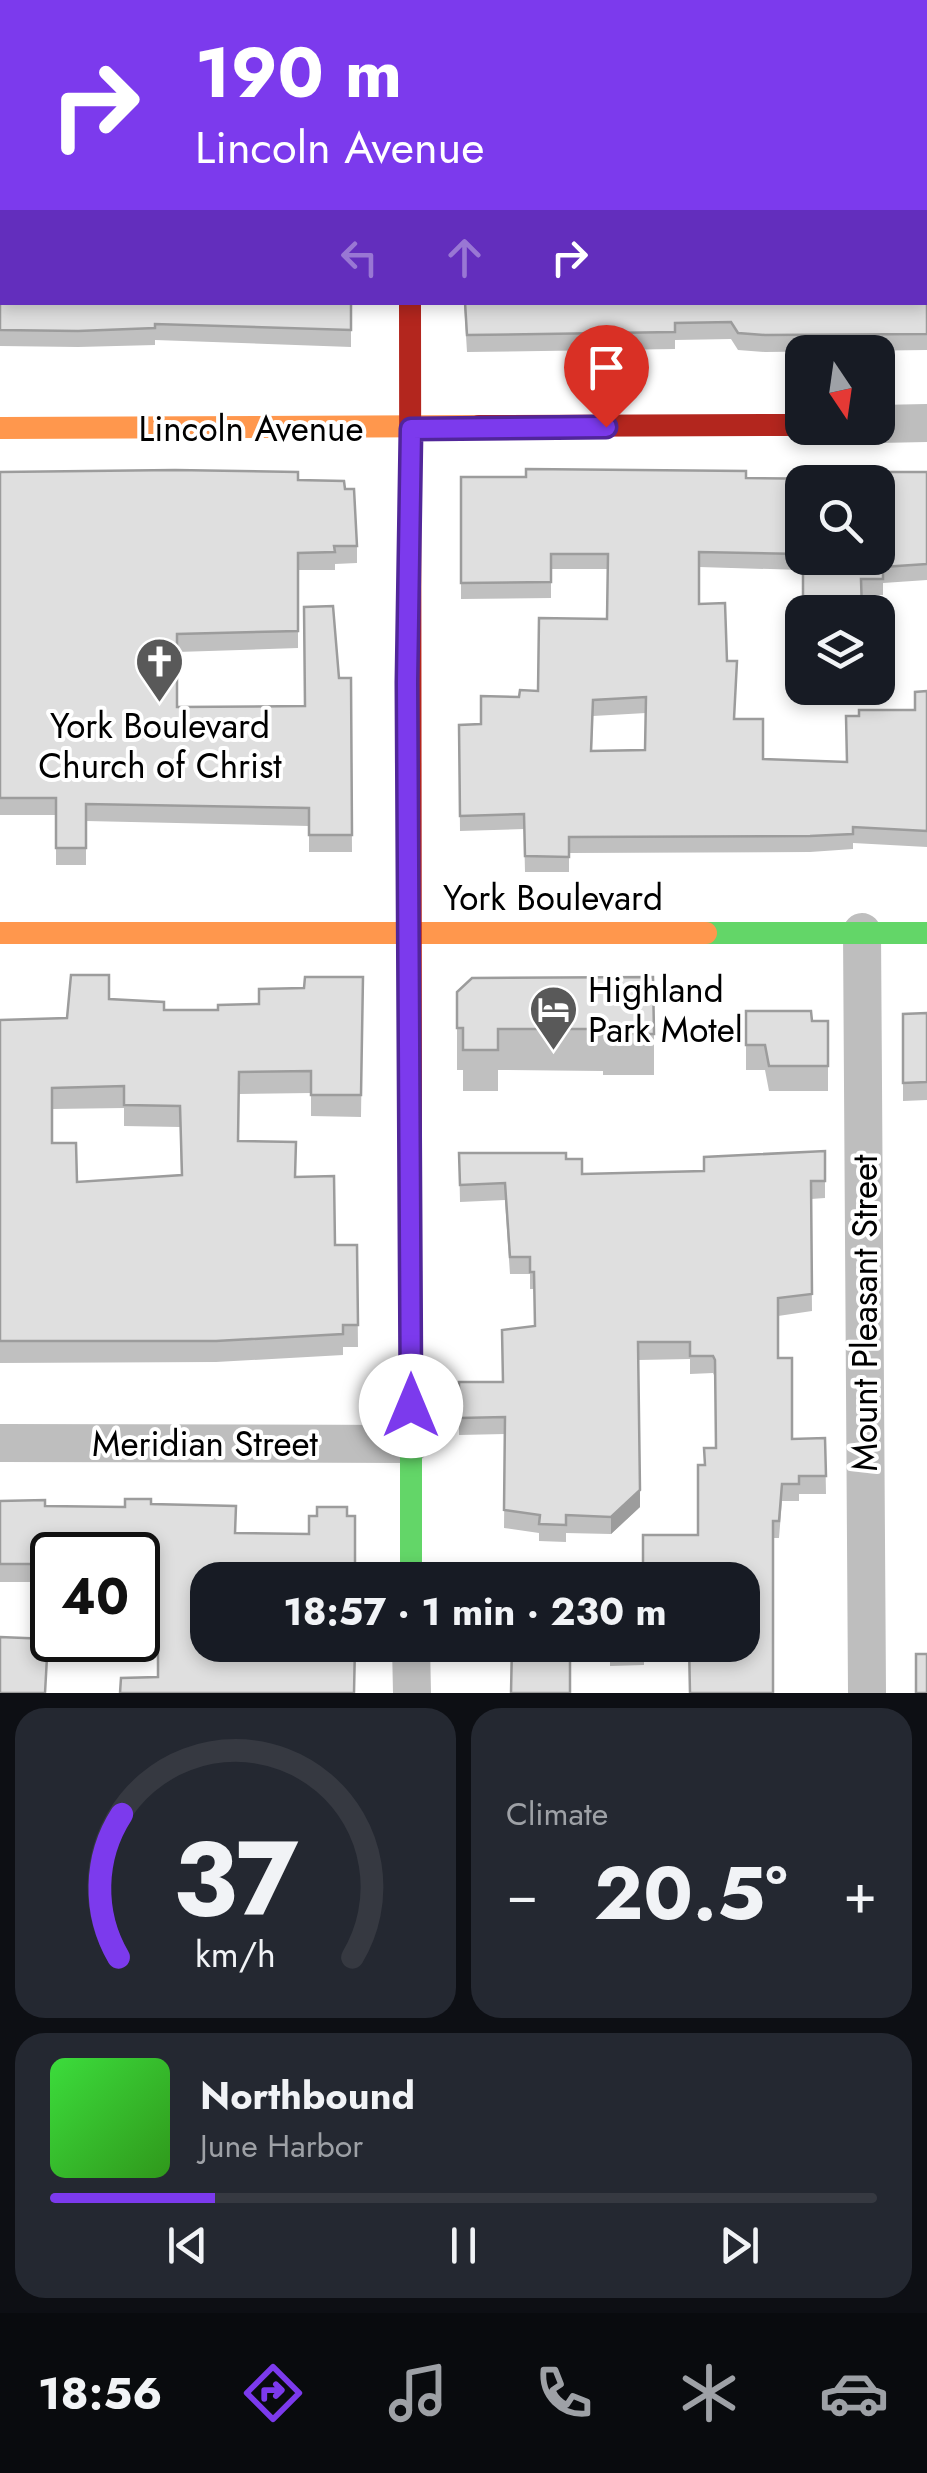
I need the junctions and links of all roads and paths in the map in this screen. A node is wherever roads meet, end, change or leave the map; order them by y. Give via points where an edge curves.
1 (410, 305) edge
2 (895, 424) edge
3 (927, 424) edge
4 (785, 425) edge
5 (0, 428) edge
6 (411, 429) junction
7 (862, 932) junction
8 (927, 932) edge
9 (0, 933) edge
10 (411, 933) junction
11 (0, 1444) edge
12 (410, 1444) junction
13 (411, 1562) edge
14 (412, 1662) edge
15 (412, 1693) edge
16 (866, 1693) edge

1 - 6 street
2 - 3 street
4 - 6 street, Lincoln Avenue
5 - 6 street, Lincoln Avenue
6 - 10 street
7 - 8 street, York Boulevard
7 - 10 street, York Boulevard
7 - 16 street, Mount Pleasant Street
9 - 10 street, York Boulevard
10 - 12 street
11 - 12 street, Meridian Street
12 - 13 street
14 - 15 street

